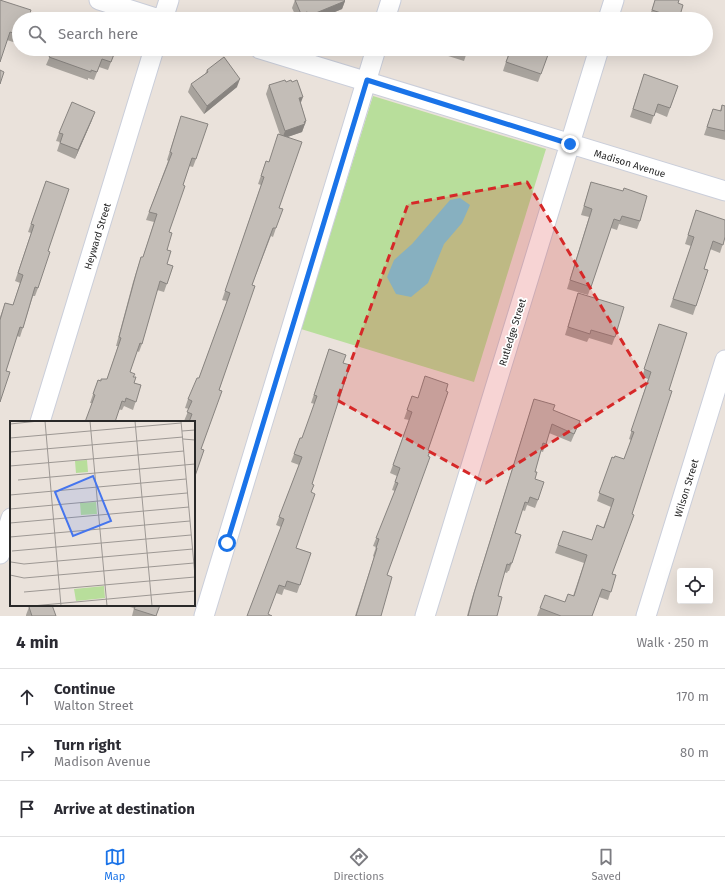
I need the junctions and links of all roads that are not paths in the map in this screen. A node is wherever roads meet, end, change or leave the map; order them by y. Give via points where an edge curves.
1 (99, 0) edge
2 (169, 0) edge
3 (391, 0) edge
4 (614, 0) edge
5 (137, 12) edge
6 (165, 12) edge
7 (388, 12) edge
8 (610, 12) edge
9 (152, 56) edge
10 (284, 56) edge
11 (374, 56) edge
12 (597, 56) edge
13 (367, 80) junction
14 (570, 144) junction
15 (725, 191) edge
16 (725, 360) edge
17 (40, 421) edge
18 (10, 521) edge
19 (0, 554) edge
20 (204, 616) edge
21 (425, 616) edge
22 (646, 616) edge

1 - 5 street
2 - 6 street
3 - 7 street
4 - 8 street
9 - 17 street, Heyward Street
10 - 13 street, Madison Avenue
11 - 13 street
12 - 14 street, Rutledge Street
13 - 14 street, Madison Avenue
13 - 20 street
14 - 15 street, Madison Avenue
14 - 21 street, Rutledge Street
16 - 22 street, Wilson Street
18 - 19 street

